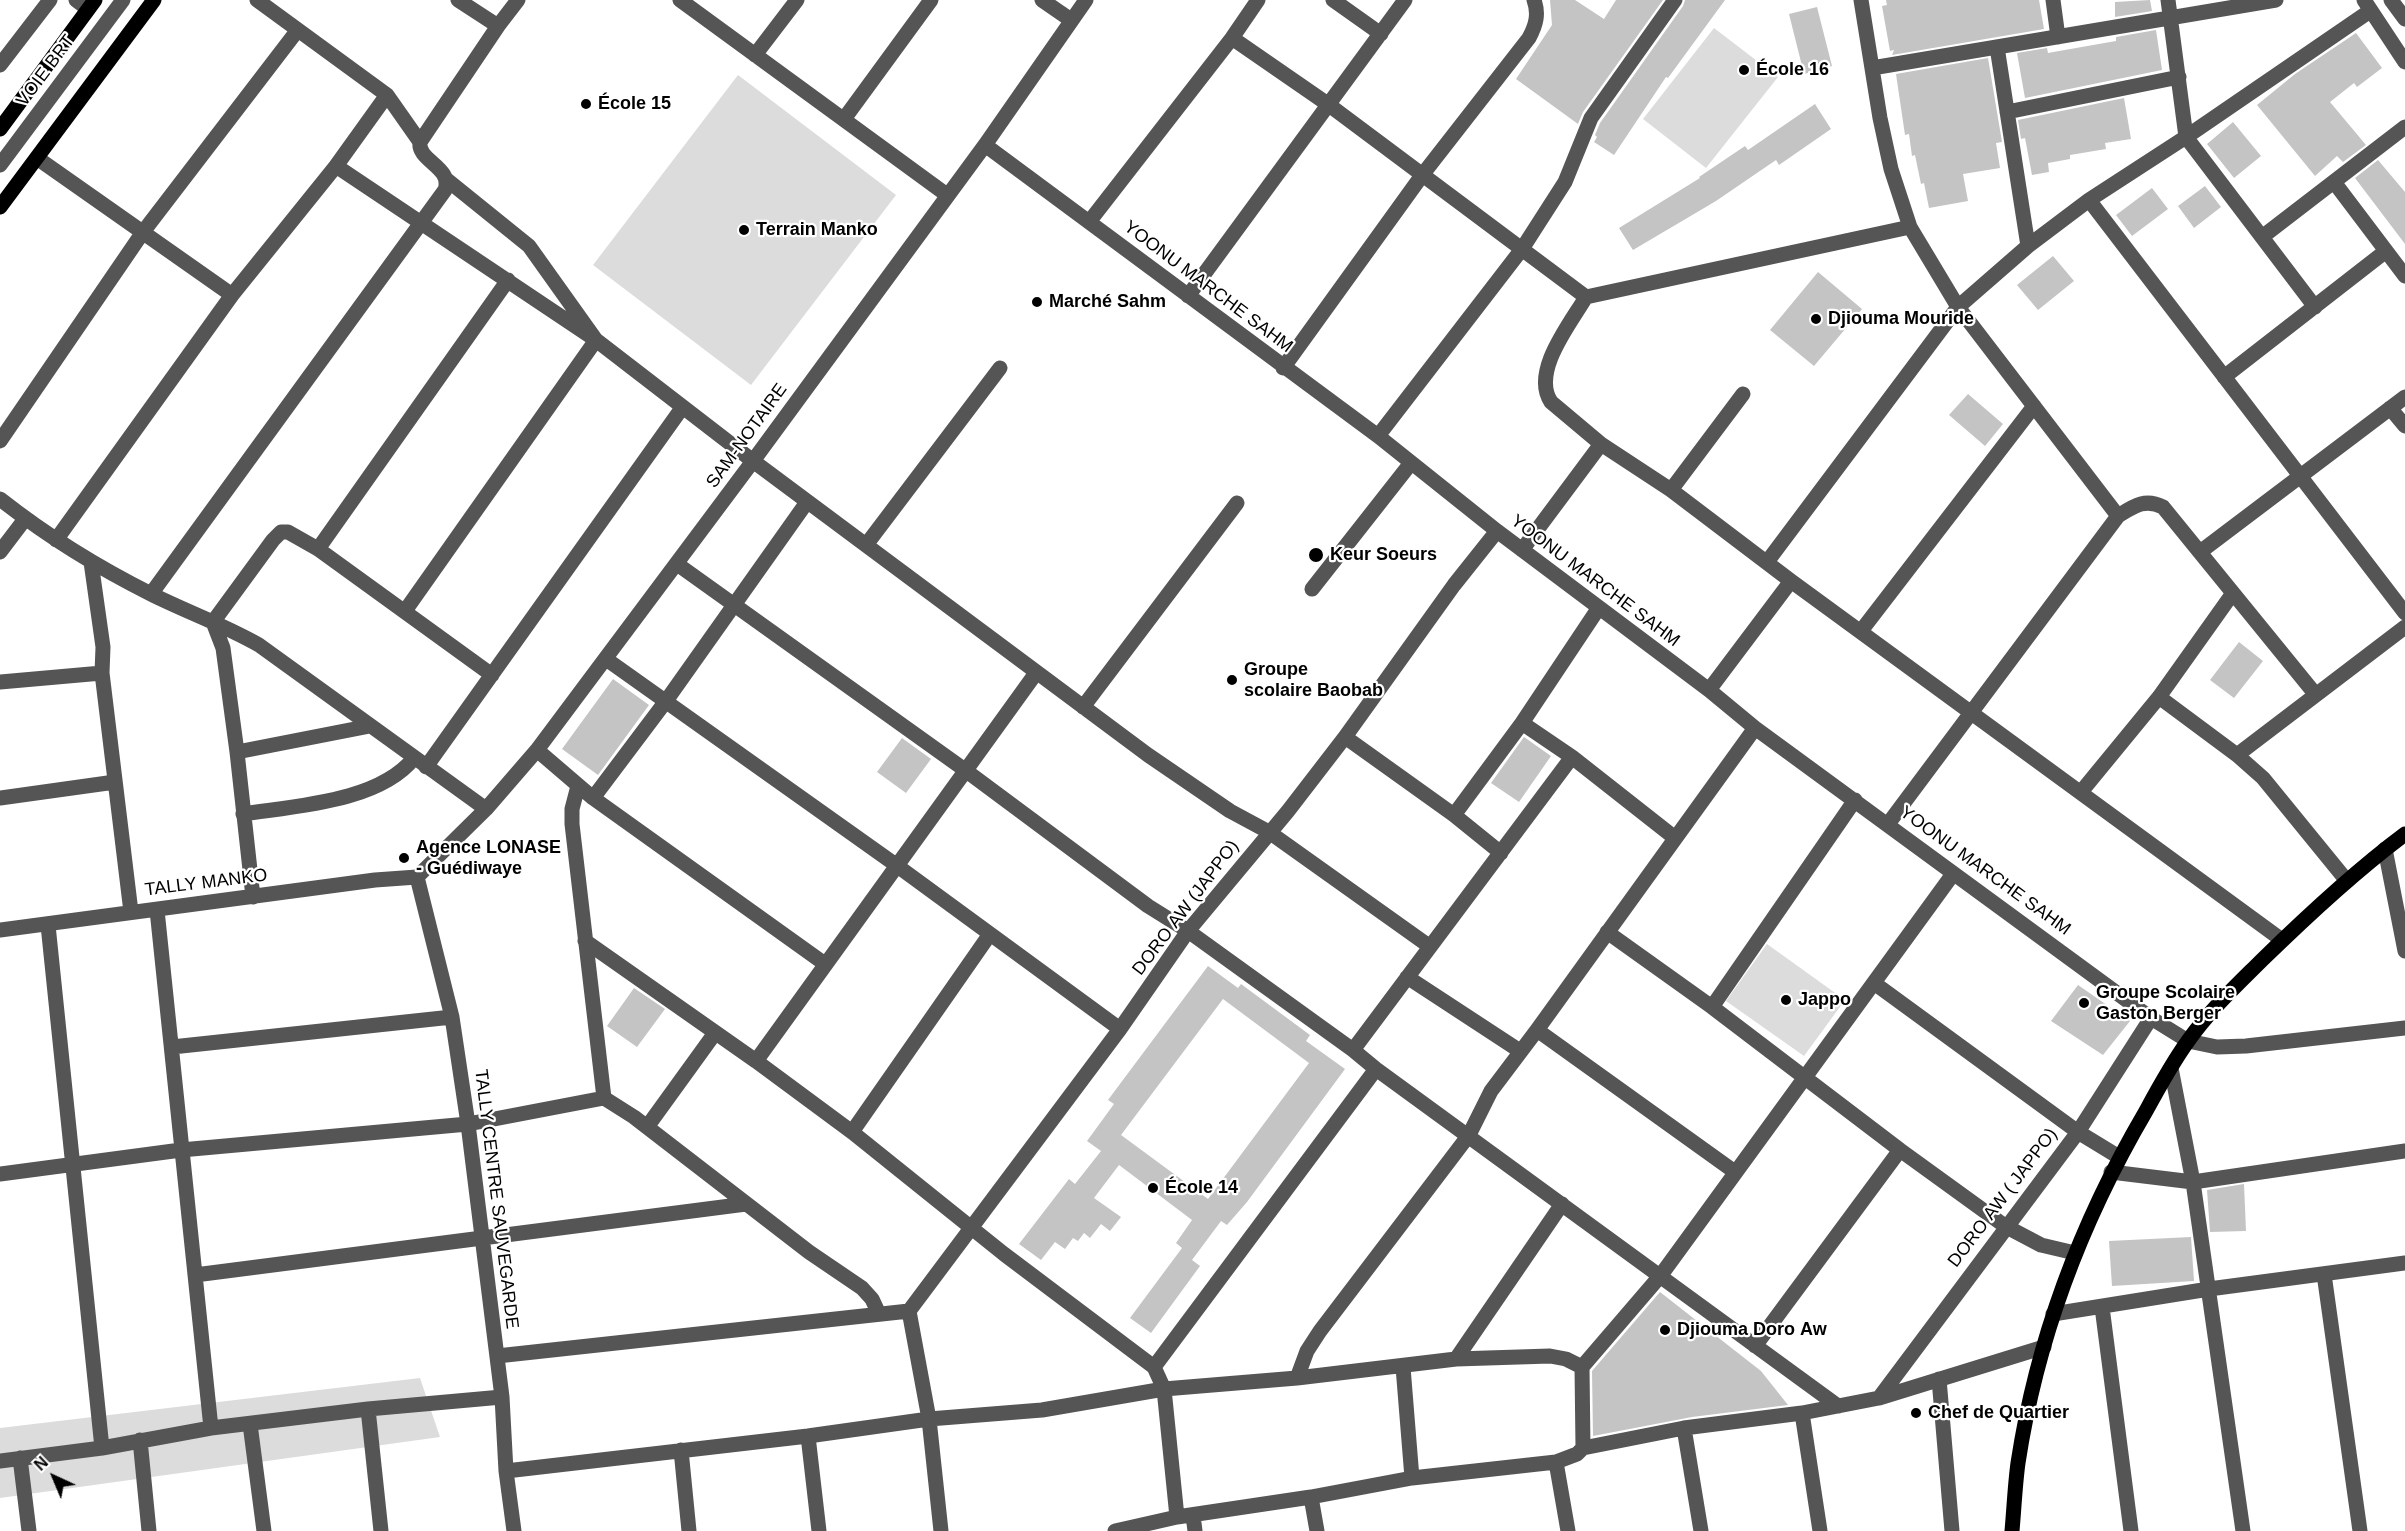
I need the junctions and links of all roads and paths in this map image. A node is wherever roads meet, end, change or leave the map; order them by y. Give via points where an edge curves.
1 (50, 0) edge
2 (123, 0) edge
3 (154, 0) edge
4 (257, 0) edge
5 (458, 0) edge
6 (518, 0) edge
7 (680, 0) edge
8 (796, 0) edge
9 (931, 0) edge
10 (1042, 0) edge
11 (1086, 0) edge
12 (1258, 0) edge
13 (1333, 0) edge
14 (1405, 0) edge
15 (1534, 0) edge
16 (1675, 0) edge
17 (1861, 0) edge
18 (2053, 0) edge
19 (2168, 0) edge
20 (2276, 0) edge
21 (2391, 0) edge
22 (86, 3) edge
23 (2367, 5) edge
24 (2171, 18) junction
25 (2405, 19) edge
26 (1071, 20) junction
27 (498, 26) junction
28 (297, 31) junction
29 (1381, 34) junction
30 (2058, 37) junction
31 (1232, 38) junction
32 (1997, 47) junction
33 (755, 55) junction
34 (2405, 62) edge
35 (0, 65) edge
36 (1872, 68) junction
37 (2179, 77) junction
38 (387, 95) junction
39 (1329, 105) junction
40 (2007, 112) junction
41 (844, 119) junction
42 (2405, 127) edge
43 (0, 129) edge
44 (2186, 137) junction
45 (420, 142) junction
46 (985, 145) junction
47 (37, 158) junction
48 (0, 165) edge
49 (336, 166) junction
50 (1423, 174) junction
51 (446, 179) junction
52 (2334, 182) junction
53 (947, 195) junction
54 (2089, 200) junction
55 (0, 207) edge
56 (420, 222) junction
57 (1089, 222) junction
58 (1910, 227) junction
59 (143, 232) junction
60 (2262, 237) junction
61 (2028, 246) junction
62 (1522, 249) junction
63 (2386, 251) junction
64 (2405, 276) edge
65 (508, 280) junction
66 (232, 295) junction
67 (1188, 296) junction
68 (1586, 297) junction
69 (1958, 307) junction
70 (2315, 307) junction
71 (596, 340) junction
72 (1000, 368) dead end
73 (1283, 368) junction
74 (2224, 377) junction
75 (1743, 394) dead end
76 (2405, 397) edge
77 (2034, 406) junction
78 (682, 408) junction
79 (2390, 408) junction
80 (2405, 426) edge
81 (1378, 436) junction
82 (0, 441) edge
83 (1601, 444) junction
84 (753, 462) junction
85 (1411, 463) junction
86 (2300, 476) junction
87 (1671, 490) junction
88 (0, 499) edge
89 (807, 502) junction
90 (1237, 503) dead end
91 (2118, 516) junction
92 (25, 519) junction
93 (1497, 531) junction
94 (56, 540) junction
95 (866, 545) junction
96 (318, 549) junction
97 (1522, 550) junction
98 (0, 552) edge
99 (2200, 552) junction
100 (91, 562) junction
101 (1767, 562) junction
102 (677, 564) junction
103 (1791, 581) junction
104 (1312, 589) dead end
105 (2233, 593) junction
106 (151, 594) junction
107 (734, 605) junction
108 (1598, 609) junction
109 (405, 611) junction
110 (2405, 614) edge
111 (213, 622) junction
112 (2405, 627) edge
113 (1861, 632) junction
114 (606, 658) junction
115 (102, 673) junction
116 (1036, 673) junction
117 (492, 675) junction
118 (0, 682) edge
119 (1709, 690) junction
120 (2316, 695) junction
121 (2159, 697) junction
122 (666, 701) junction
123 (1083, 707) junction
124 (1971, 713) junction
125 (1522, 723) junction
126 (370, 726) junction
127 (1755, 728) junction
128 (1346, 737) junction
129 (537, 750) junction
130 (237, 752) junction
131 (2238, 755) junction
132 (1572, 757) junction
133 (420, 762) junction
134 (964, 770) junction
135 (115, 782) junction
136 (578, 786) junction
137 (2081, 792) junction
138 (0, 798) edge
139 (593, 798) junction
140 (1855, 800) junction
141 (486, 809) junction
142 (243, 814) junction
143 (1454, 815) junction
144 (1888, 824) junction
145 (1269, 832) junction
146 (2405, 834) edge
147 (1675, 838) junction
148 (2385, 849) junction
149 (1501, 853) junction
150 (896, 865) junction
151 (1953, 874) junction
152 (417, 877) junction
153 (2347, 881) junction
154 (253, 897) junction
155 (157, 910) junction
156 (131, 912) junction
157 (48, 925) junction
158 (0, 930) edge
159 (1188, 931) junction
160 (1607, 932) junction
161 (990, 934) junction
162 (2282, 940) junction
163 (585, 941) junction
164 (1429, 946) junction
165 (2405, 951) edge
166 (825, 964) junction
167 (1407, 976) junction
168 (1874, 983) junction
169 (1712, 1007) junction
170 (452, 1017) junction
171 (2151, 1018) junction
172 (2405, 1028) edge
173 (1120, 1029) junction
174 (1537, 1030) junction
175 (715, 1033) junction
176 (2188, 1041) junction
177 (172, 1047) junction
178 (1353, 1050) junction
179 (1520, 1051) junction
180 (756, 1061) junction
181 (2171, 1068) junction
182 (1376, 1069) junction
183 (1805, 1078) junction
184 (604, 1098) junction
185 (468, 1124) junction
186 (647, 1127) junction
187 (852, 1132) junction
188 (2078, 1132) junction
189 (1469, 1135) junction
190 (181, 1150) junction
191 (1900, 1150) junction
192 (2405, 1151) edge
193 (2119, 1157) junction
194 (74, 1164) junction
195 (1735, 1172) junction
196 (2111, 1172) junction
197 (0, 1174) edge
198 (2193, 1182) junction
199 (746, 1204) junction
200 (1563, 1204) junction
201 (2006, 1226) junction
202 (973, 1228) junction
203 (482, 1239) junction
204 (2075, 1253) junction
205 (2405, 1263) edge
206 (2324, 1274) junction
207 (195, 1275) junction
208 (1661, 1275) junction
209 (2209, 1289) junction
210 (2102, 1307) junction
211 (909, 1311) junction
212 (879, 1314) junction
213 (2053, 1314) junction
214 (1755, 1346) junction
215 (2044, 1347) junction
216 (497, 1356) junction
217 (1456, 1359) junction
218 (1154, 1367) junction
219 (1404, 1367) junction
220 (1582, 1367) junction
221 (1297, 1378) junction
222 (1939, 1379) junction
223 (1164, 1389) junction
224 (502, 1397) junction
225 (1880, 1398) junction
226 (1838, 1406) junction
227 (368, 1409) junction
228 (1802, 1413) junction
229 (929, 1419) junction
230 (249, 1424) junction
231 (211, 1428) junction
232 (1684, 1428) junction
233 (808, 1436) junction
234 (140, 1440) junction
235 (102, 1448) junction
236 (1583, 1449) junction
237 (681, 1450) junction
238 (20, 1458) junction
239 (0, 1461) edge
240 (1556, 1462) junction
241 (506, 1471) junction
242 (1412, 1478) junction
243 (1311, 1497) junction
244 (1185, 1516) junction
245 (29, 1531) edge
246 (149, 1531) edge
247 (264, 1531) edge
248 (381, 1531) edge
249 (514, 1531) edge
250 (689, 1531) edge
251 (819, 1531) edge
252 (941, 1531) edge
253 (1115, 1531) edge
254 (1195, 1531) edge
255 (1317, 1531) edge
256 (1568, 1531) edge
257 (1701, 1531) edge
258 (1820, 1531) edge
259 (1952, 1531) edge
260 (2012, 1531) edge
261 (2131, 1531) edge
262 (2243, 1531) edge
263 (2360, 1531) edge

1 - 35 street
2 - 48 street, VOIE BRT
3 - 47 main road
4 - 28 street
5 - 27 street
6 - 27 street
7 - 33 street
8 - 33 street
9 - 41 street
10 - 26 street
11 - 26 street, SAM-NOTAIRE
12 - 31 street
13 - 29 street
14 - 29 street
15 - 50 street via 1536,24 1529,38
16 - 62 street via 1591,118 1564,182
17 - 36 street
18 - 30 street
19 - 24 street
20 - 24 street
21 - 25 street
22 - 43 main road
23 - 34 street
23 - 44 street
24 - 30 street
24 - 37 street
26 - 46 street, SAM-NOTAIRE
27 - 45 street
28 - 38 street
28 - 59 street
29 - 39 street
30 - 32 street
31 - 39 street
31 - 57 street
32 - 36 street
32 - 40 street
33 - 41 street
36 - 58 street via 1892,169
37 - 40 street
37 - 44 street
38 - 45 street
38 - 49 street
39 - 50 street
39 - 67 street
40 - 61 street
41 - 53 street
42 - 52 street
44 - 54 street
44 - 60 street
45 - 51 street via 422,151
46 - 53 street, SAM-NOTAIRE
46 - 57 street, YOONU MARCHE SAHM
47 - 55 main road
47 - 59 street
49 - 56 street
49 - 66 street
50 - 62 street
50 - 73 street
51 - 56 street via 445,190
51 - 71 street via 529,246
52 - 60 street
52 - 63 street
53 - 84 street, SAM-NOTAIRE
54 - 61 street
54 - 74 street
56 - 65 street
56 - 106 street
57 - 67 street, YOONU MARCHE SAHM
58 - 68 street
58 - 69 street
59 - 66 street
59 - 82 street
60 - 70 street
61 - 69 street
62 - 68 street
62 - 81 street
63 - 64 street
63 - 70 street
65 - 71 street
65 - 96 street
66 - 94 street
67 - 73 street, YOONU MARCHE SAHM
68 - 83 street via 1548,365 1544,388 1551,402
69 - 77 street
69 - 101 street
70 - 74 street
71 - 78 street
71 - 109 street
72 - 95 street
73 - 81 street, YOONU MARCHE SAHM
74 - 86 street
75 - 87 street
76 - 79 street
77 - 91 street
77 - 113 street
78 - 84 street
78 - 117 street
79 - 80 street
79 - 86 street
81 - 85 street, YOONU MARCHE SAHM
83 - 87 street
83 - 97 street
84 - 89 street
84 - 102 street, SAM-NOTAIRE
85 - 93 street, YOONU MARCHE SAHM
85 - 104 street
86 - 99 street
86 - 110 street
87 - 101 street
88 - 92 street
89 - 95 street
89 - 107 street
90 - 123 street
91 - 99 street via 2136,504 2154,502 2163,507
91 - 124 street
92 - 94 street
92 - 98 street
93 - 97 street, YOONU MARCHE SAHM
93 - 128 street, DORO AW (JAPPO)
94 - 100 street
95 - 116 street
96 - 109 street
96 - 111 street via 281,532
97 - 108 street, YOONU MARCHE SAHM
99 - 105 street
100 - 106 street
100 - 115 street via 103,648
101 - 103 street
102 - 107 street
102 - 114 street, SAM-NOTAIRE
103 - 113 street
103 - 119 street
105 - 120 street
105 - 121 street
106 - 111 street
107 - 122 street
107 - 134 street
108 - 119 street, YOONU MARCHE SAHM
108 - 125 street
109 - 117 street
111 - 126 street via 259,645
111 - 130 street via 223,648
112 - 120 street
113 - 124 street
114 - 122 street
114 - 129 street, SAM-NOTAIRE
115 - 118 street
115 - 135 street
116 - 123 street
116 - 134 street
117 - 133 street
119 - 127 street, YOONU MARCHE SAHM
120 - 131 street
121 - 131 street
121 - 137 street
122 - 139 street
122 - 150 street
123 - 145 street via 1230,811
124 - 137 street
124 - 144 street
125 - 132 street
125 - 143 street
126 - 130 street
126 - 133 street
127 - 140 street, YOONU MARCHE SAHM
127 - 147 street
128 - 143 street
128 - 145 street, DORO AW (JAPPO)
129 - 136 street
129 - 141 street, SAM-NOTAIRE
130 - 142 street
131 - 153 street via 2263,778
132 - 147 street
132 - 149 street
133 - 141 street
133 - 142 street via 338,799
134 - 150 street
134 - 159 street via 1139,900
135 - 138 street
135 - 156 street
136 - 139 street
136 - 163 street via 572,824
137 - 162 street
139 - 166 street
140 - 144 street, YOONU MARCHE SAHM
140 - 169 street
141 - 152 street, SAM-NOTAIRE
142 - 154 street
143 - 149 street
144 - 151 street, YOONU MARCHE SAHM
145 - 159 street, DORO AW (JAPPO)
145 - 164 street
146 - 148 main road
147 - 160 street
148 - 153 main road
148 - 165 street
149 - 164 street
150 - 161 street
150 - 166 street
151 - 168 street
151 - 171 street, YOONU MARCHE SAHM
152 - 154 street, TALLY MANKO
152 - 170 street, TALLY CENTRE SAUVEGARDE
153 - 162 main road
154 - 155 street, TALLY MANKO
155 - 156 street, TALLY MANKO
155 - 177 street
156 - 157 street, TALLY MANKO
157 - 158 street, TALLY MANKO
157 - 194 street
159 - 173 street, DORO AW (JAPPO)
159 - 178 street
160 - 169 street
160 - 174 street
161 - 173 street
161 - 187 street
162 - 176 main road via 2217,1004
163 - 175 street
163 - 184 street
164 - 167 street
166 - 180 street
167 - 178 street
167 - 179 street
168 - 183 street
168 - 188 street
169 - 183 street
170 - 177 street
170 - 185 street, TALLY CENTRE SAUVEGARDE
171 - 176 street, YOONU MARCHE SAHM
171 - 188 street, DORO AW ( JAPPO)
172 - 176 street via 2247,1046 2217,1047
173 - 202 street, DORO AW (JAPPO)
174 - 179 street
174 - 195 street
175 - 180 street
175 - 186 street
176 - 181 main road
177 - 190 street
178 - 182 street
179 - 189 street via 1491,1091
180 - 187 street
181 - 193 main road
181 - 198 street
182 - 189 street
182 - 218 street
183 - 191 street
183 - 195 street
184 - 185 street
184 - 186 street
185 - 190 street
185 - 203 street, TALLY CENTRE SAUVEGARDE
186 - 199 street
187 - 202 street
188 - 193 street
188 - 201 street, DORO AW ( JAPPO)
189 - 200 street
189 - 221 street via 1320,1331
190 - 194 street
190 - 207 street
191 - 201 street
191 - 214 street
192 - 198 street
193 - 196 main road
194 - 197 street
194 - 235 street
195 - 208 street
196 - 198 street
196 - 204 main road
198 - 209 street
199 - 203 street
199 - 212 street via 862,1288
200 - 208 street
200 - 217 street
201 - 204 street via 2041,1245
201 - 225 street, DORO AW ( JAPPO)
202 - 211 street, DORO AW (JAPPO)
202 - 218 street
203 - 207 street
203 - 216 street, TALLY CENTRE SAUVEGARDE
204 - 213 main road
205 - 206 street
206 - 209 street
206 - 263 street
207 - 231 street
208 - 214 street
208 - 220 street
209 - 210 street
209 - 262 street
210 - 213 street
210 - 261 street
211 - 212 street
211 - 229 street
212 - 216 street
213 - 215 main road
214 - 226 street
215 - 222 street
215 - 260 main road via 2018,1464
216 - 224 street, TALLY CENTRE SAUVEGARDE
217 - 219 street
217 - 220 street via 1550,1356
218 - 223 street
219 - 221 street
219 - 242 street
220 - 236 street
221 - 223 street
222 - 225 street
222 - 259 street
223 - 229 street via 1042,1410
223 - 244 street
224 - 227 street
224 - 241 street, TALLY CENTRE SAUVEGARDE
225 - 226 street
226 - 228 street
227 - 230 street
227 - 248 street
228 - 232 street
228 - 258 street
229 - 233 street
229 - 252 street
230 - 231 street
230 - 247 street
231 - 234 street
232 - 236 street
232 - 257 street
233 - 237 street
233 - 251 street
234 - 235 street
234 - 246 street
235 - 238 street
236 - 240 street
237 - 241 street
237 - 250 street
238 - 239 street
238 - 245 street
240 - 242 street
240 - 256 street
241 - 249 street, TALLY CENTRE SAUVEGARDE
242 - 243 street
243 - 244 street
243 - 255 street
244 - 253 street
244 - 254 street

